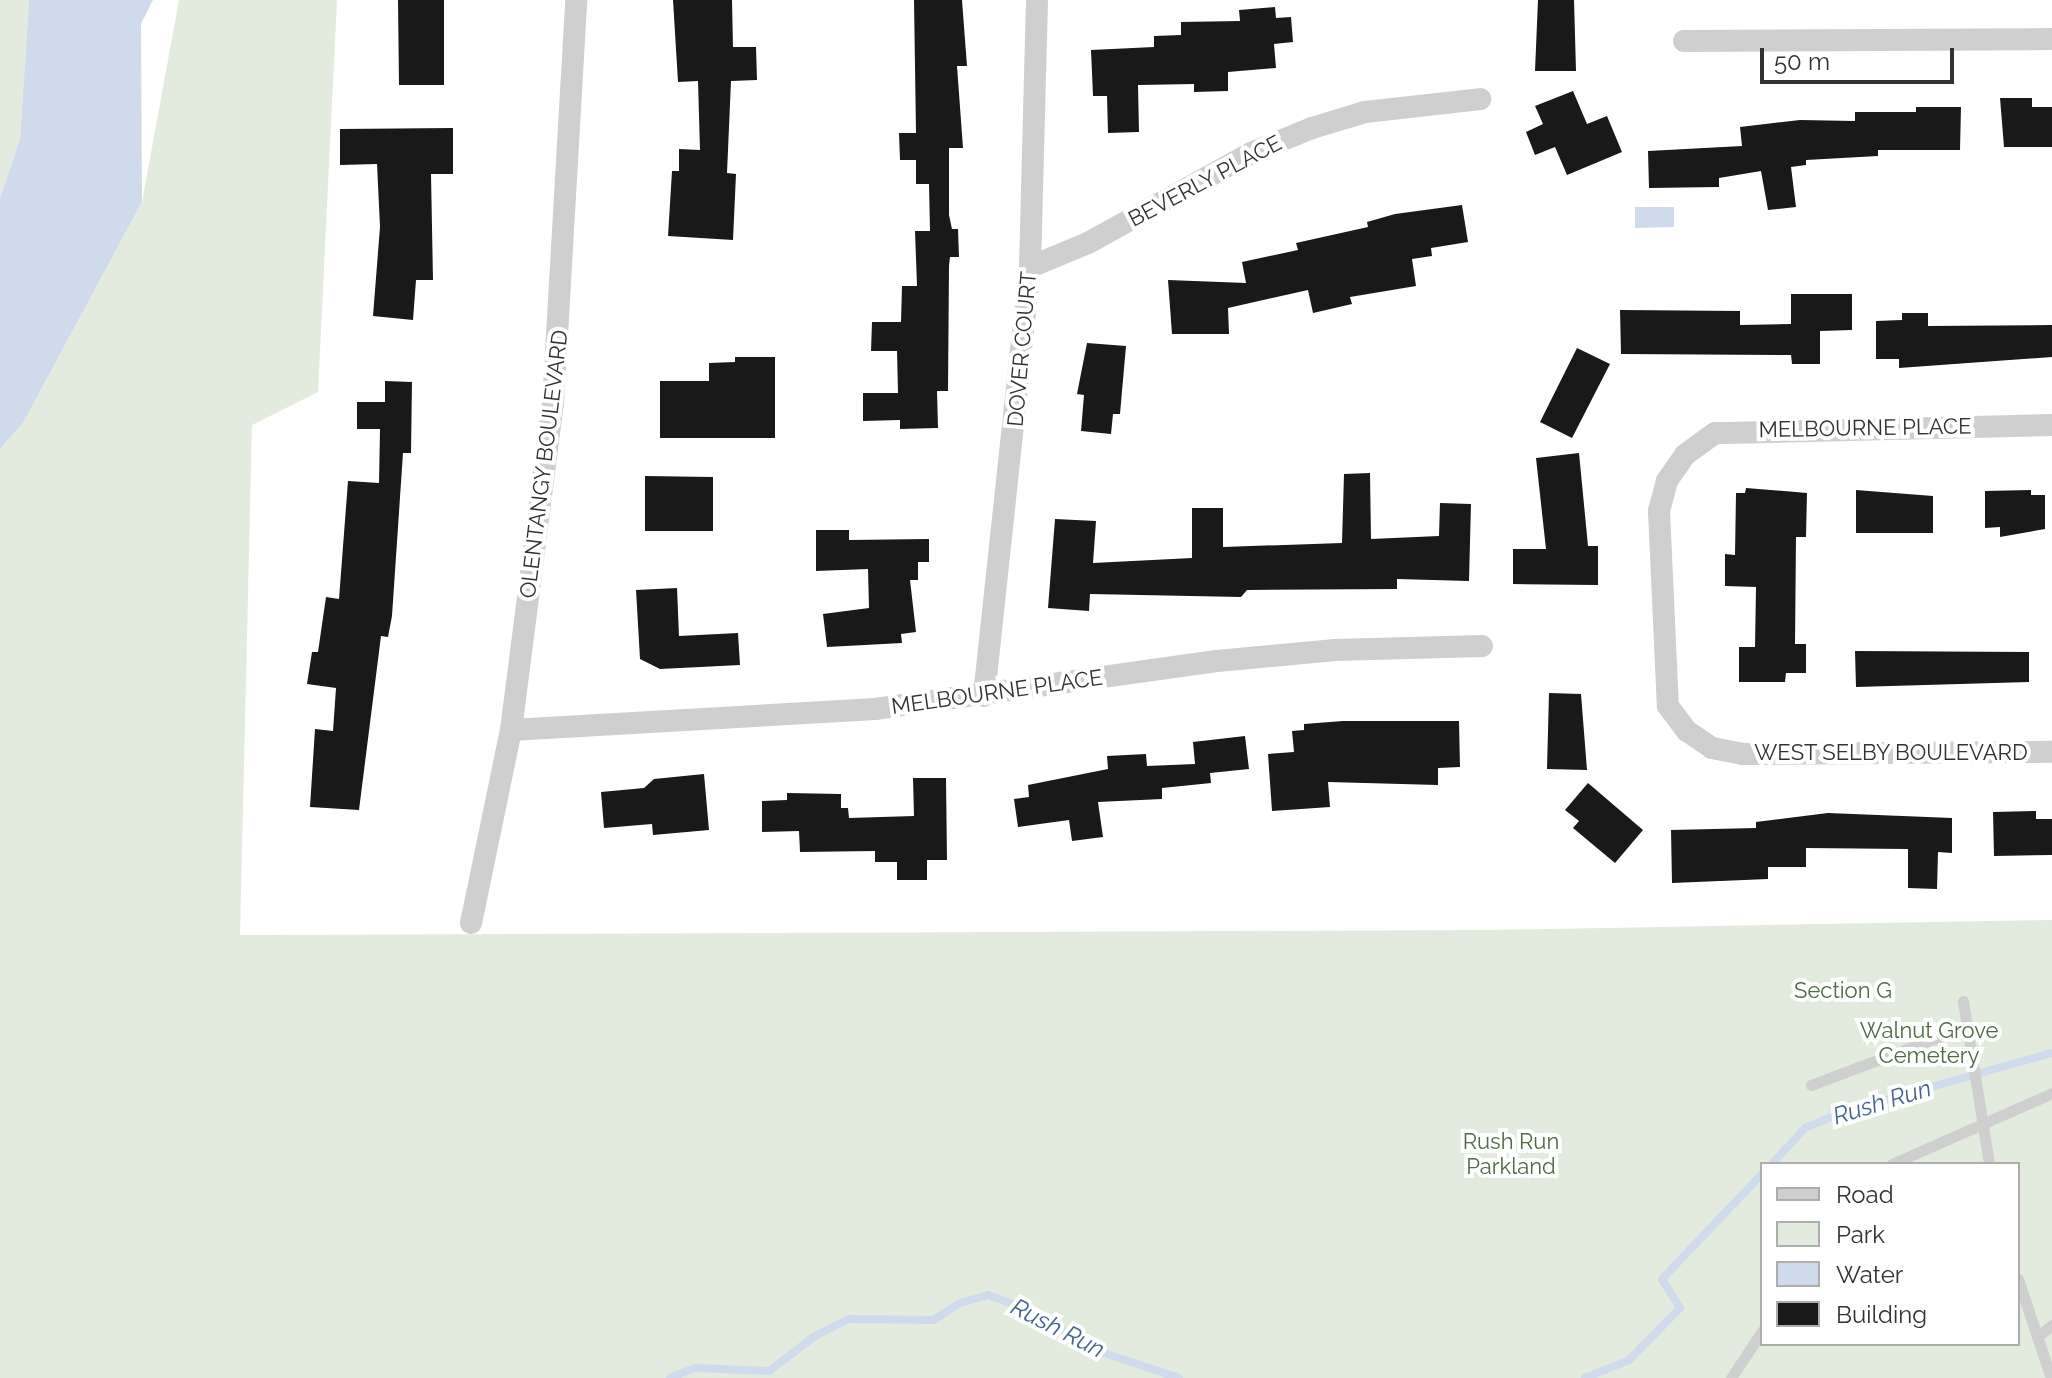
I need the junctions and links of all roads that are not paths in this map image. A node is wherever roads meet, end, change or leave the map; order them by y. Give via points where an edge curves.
1 (576, 0) edge
2 (1037, 0) edge
3 (2052, 39) edge
4 (1684, 41) dead end
5 (1480, 99) dead end
6 (1030, 267) junction
7 (2052, 425) edge
8 (1482, 646) dead end
9 (984, 696) junction
10 (511, 730) junction
11 (1687, 731) joint
12 (2052, 752) edge
13 (471, 923) dead end
14 (1963, 1001) dead end
15 (1965, 1027) junction
16 (1811, 1085) dead end
17 (2052, 1093) edge
18 (1985, 1123) junction
19 (1897, 1162) edge
20 (1989, 1162) edge
21 (2020, 1285) edge
22 (2052, 1325) edge
23 (1760, 1334) edge
24 (2037, 1337) junction
25 (1731, 1378) edge
26 (2051, 1378) edge

1 - 10 street, OLENTANGY BOULEVARD via 553,404
2 - 6 street, DOVER COURT
3 - 4 street
5 - 6 street, BEVERLY PLACE via 1365,112 1312,128 1251,153 1088,243
6 - 9 street, DOVER COURT
7 - 11 street, MELBOURNE PLACE via 1753,429 1715,433 1685,455 1667,481 1659,511 1668,706
8 - 9 street, MELBOURNE PLACE via 1306,653
9 - 10 street, MELBOURNE PLACE via 695,722
10 - 13 street, OLENTANGY BOULEVARD
11 - 12 street, WEST SELBY BOULEVARD via 1712,748 1742,754
14 - 15 lane
15 - 16 lane
15 - 18 lane
17 - 18 lane
18 - 19 lane
18 - 20 lane
21 - 24 lane
22 - 24 lane
23 - 25 lane
24 - 26 lane

